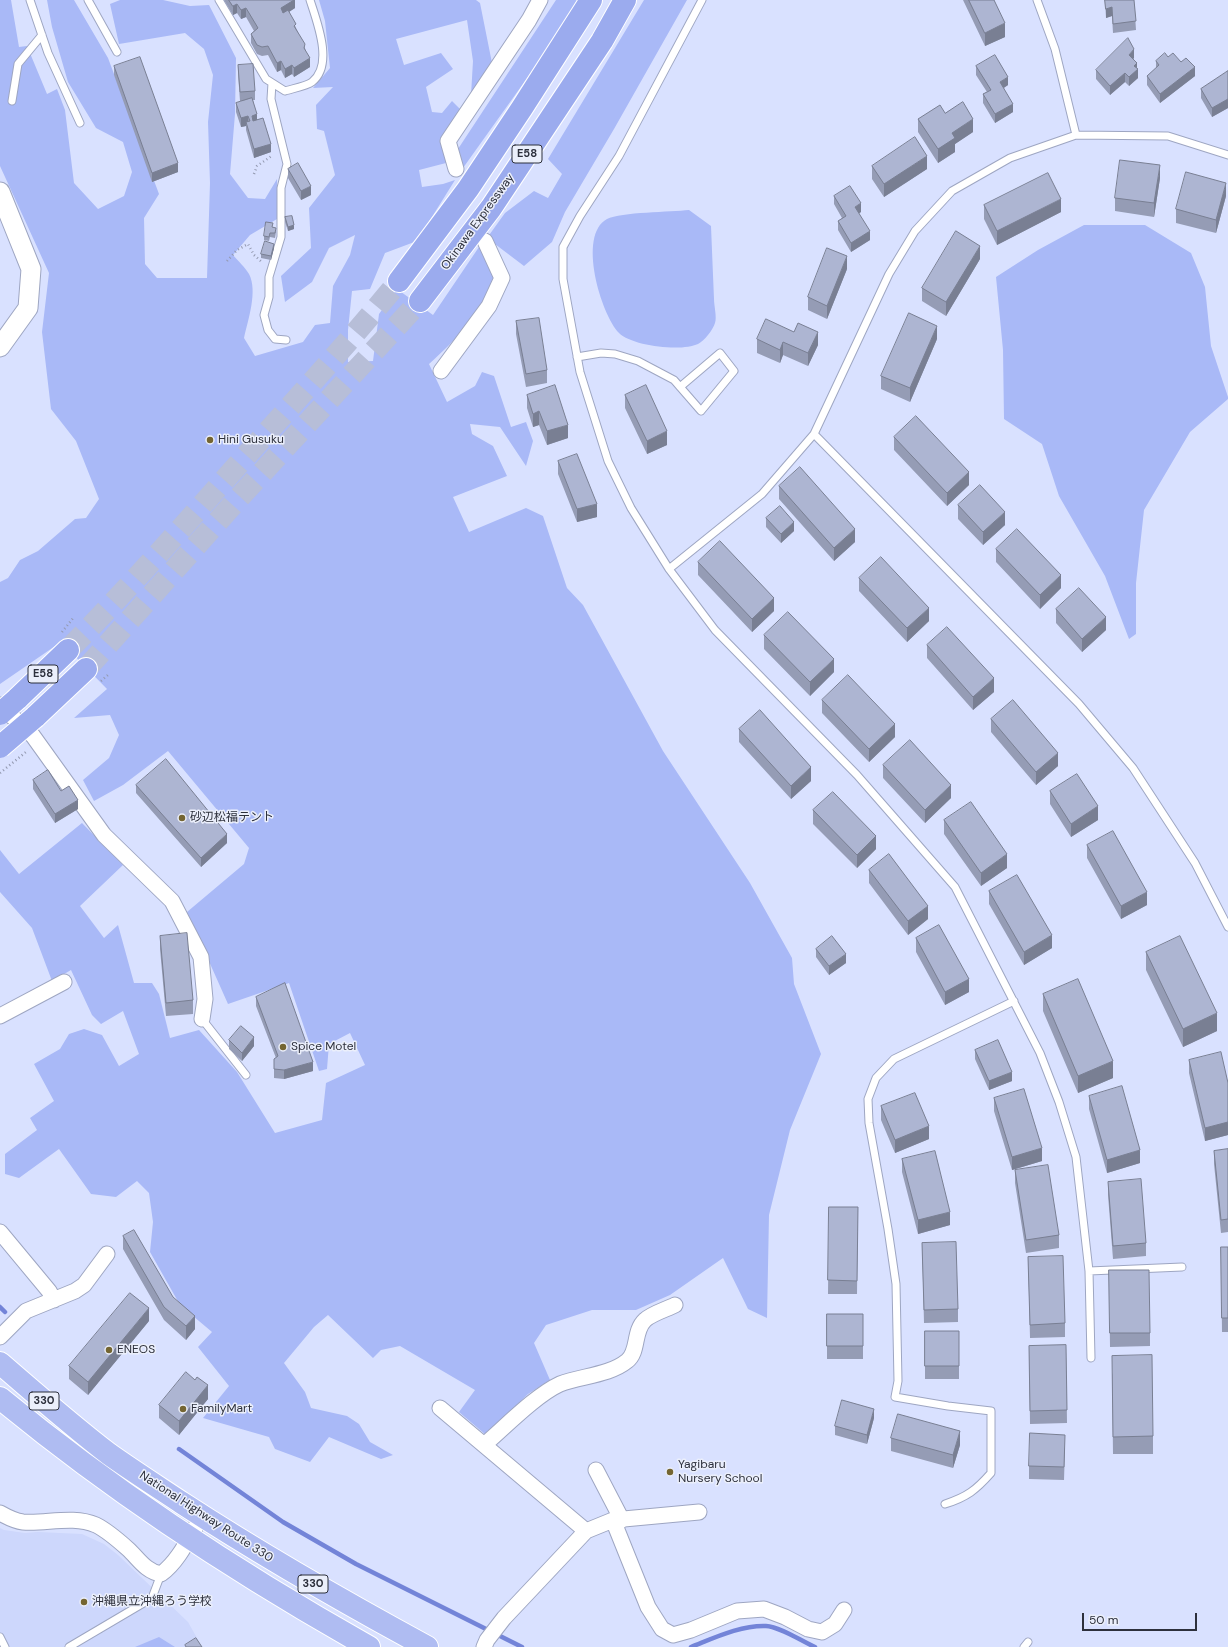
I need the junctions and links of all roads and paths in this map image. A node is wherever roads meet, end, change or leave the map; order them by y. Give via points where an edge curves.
1 (30, 0) edge
2 (88, 0) edge
3 (219, 0) edge
4 (310, 0) edge
5 (540, 0) edge
6 (591, 0) edge
7 (625, 0) edge
8 (702, 0) edge
9 (1037, 0) edge
10 (42, 35) junction
11 (117, 52) dead end
12 (272, 83) junction
13 (12, 101) dead end
14 (80, 123) dead end
15 (1076, 135) junction
16 (283, 150) junction
17 (1228, 155) edge
18 (456, 169) dead end
19 (254, 174) dead end
20 (0, 192) edge
21 (485, 241) dead end
22 (228, 261) dead end
23 (272, 265) junction
24 (399, 281) tunnel mouth
25 (420, 301) tunnel mouth
26 (286, 340) dead end
27 (0, 346) edge
28 (577, 358) junction
29 (441, 371) dead end
30 (680, 387) junction
31 (814, 434) junction
32 (669, 569) junction
33 (68, 650) tunnel mouth
34 (86, 669) tunnel mouth
35 (8, 702) edge
36 (0, 714) edge
37 (38, 742) junction
38 (0, 747) edge
39 (0, 773) edge
40 (1228, 927) edge
41 (64, 982) dead end
42 (1014, 1001) junction
43 (0, 1016) edge
44 (202, 1019) joint
45 (246, 1076) dead end
46 (0, 1232) edge
47 (107, 1254) dead end
48 (1182, 1268) dead end
49 (1089, 1271) junction
50 (54, 1300) junction
51 (675, 1305) dead end
52 (0, 1337) edge
53 (1091, 1358) dead end
54 (0, 1363) edge
55 (0, 1398) edge
56 (440, 1408) dead end
57 (484, 1445) junction
58 (596, 1470) dead end
59 (945, 1504) dead end
60 (698, 1512) dead end
61 (0, 1513) edge
62 (202, 1516) junction
63 (618, 1520) junction
64 (586, 1531) junction
65 (188, 1538) junction
66 (161, 1574) junction
67 (844, 1610) dead end
68 (0, 1637) edge
69 (485, 1643) edge
70 (5, 1647) edge
71 (70, 1647) edge
72 (369, 1647) edge
73 (427, 1647) edge

1 - 10 lane
2 - 11 lane
3 - 12 lane via 266,79
4 - 12 lane via 324,48 321,70 311,83 285,91
5 - 18 street via 448,141
6 - 24 highway, E58 via 468,190
7 - 25 highway, Okinawa Expressway / E58 via 602,41 491,208
8 - 28 lane via 619,156 563,247 563,279
9 - 15 lane via 1055,50
10 - 13 lane via 18,64
10 - 14 lane
12 - 16 lane via 271,99
15 - 17 lane via 1168,136
15 - 31 lane via 1010,158 952,191 915,231 889,274
16 - 19 path via 257,166
16 - 23 lane via 287,164 281,188 281,237
20 - 27 street via 31,269 28,308
21 - 29 street via 502,278 490,306
22 - 23 path via 237,250 248,244 254,255 263,263
23 - 26 lane via 269,277 270,298 264,315 268,330 275,339
28 - 30 lane via 601,353 615,354 638,361 674,380
28 - 32 lane via 608,461 631,508
30 - 30 lane via 701,411 734,371 720,353
31 - 32 lane via 762,494
31 - 40 lane via 1079,704 1128,762 1195,863
32 - 42 lane via 715,630 857,775 955,887
33 - 35 highway, E58
34 - 38 highway, E58, bridge
35 - 36 highway, E58, bridge
35 - 37 street
37 - 39 path
37 - 44 street via 104,835 172,901 201,957 205,999
41 - 43 street
42 - 49 lane via 1040,1053 1076,1157
42 - 59 lane via 894,1059 876,1078 868,1099 869,1123 896,1284 898,1381 895,1397 991,1410 991,1473 977,1489
44 - 45 lane
46 - 50 street
47 - 50 street via 84,1285
48 - 49 lane
49 - 53 lane
50 - 52 street via 26,1311
51 - 57 street via 645,1320 638,1331 628,1361 616,1368 561,1384 545,1393
54 - 62 highway, National Highway Route 330 / 330 via 109,1454
55 - 65 highway, National Highway Route 330 / 330 via 96,1474
56 - 57 street
57 - 64 street
58 - 63 street
60 - 63 street
61 - 66 street via 22,1522 61,1520 94,1524 109,1532 146,1568
62 - 65 street
62 - 73 highway, National Highway Route 330 / 330 via 277,1563
63 - 64 street
63 - 67 street via 648,1607 662,1628 673,1635 737,1611 764,1609 808,1629 822,1632 835,1624
64 - 69 street via 499,1623
65 - 66 street via 167,1570
65 - 72 highway, National Highway Route 330 / 330
66 - 71 lane via 152,1598
68 - 70 lane

